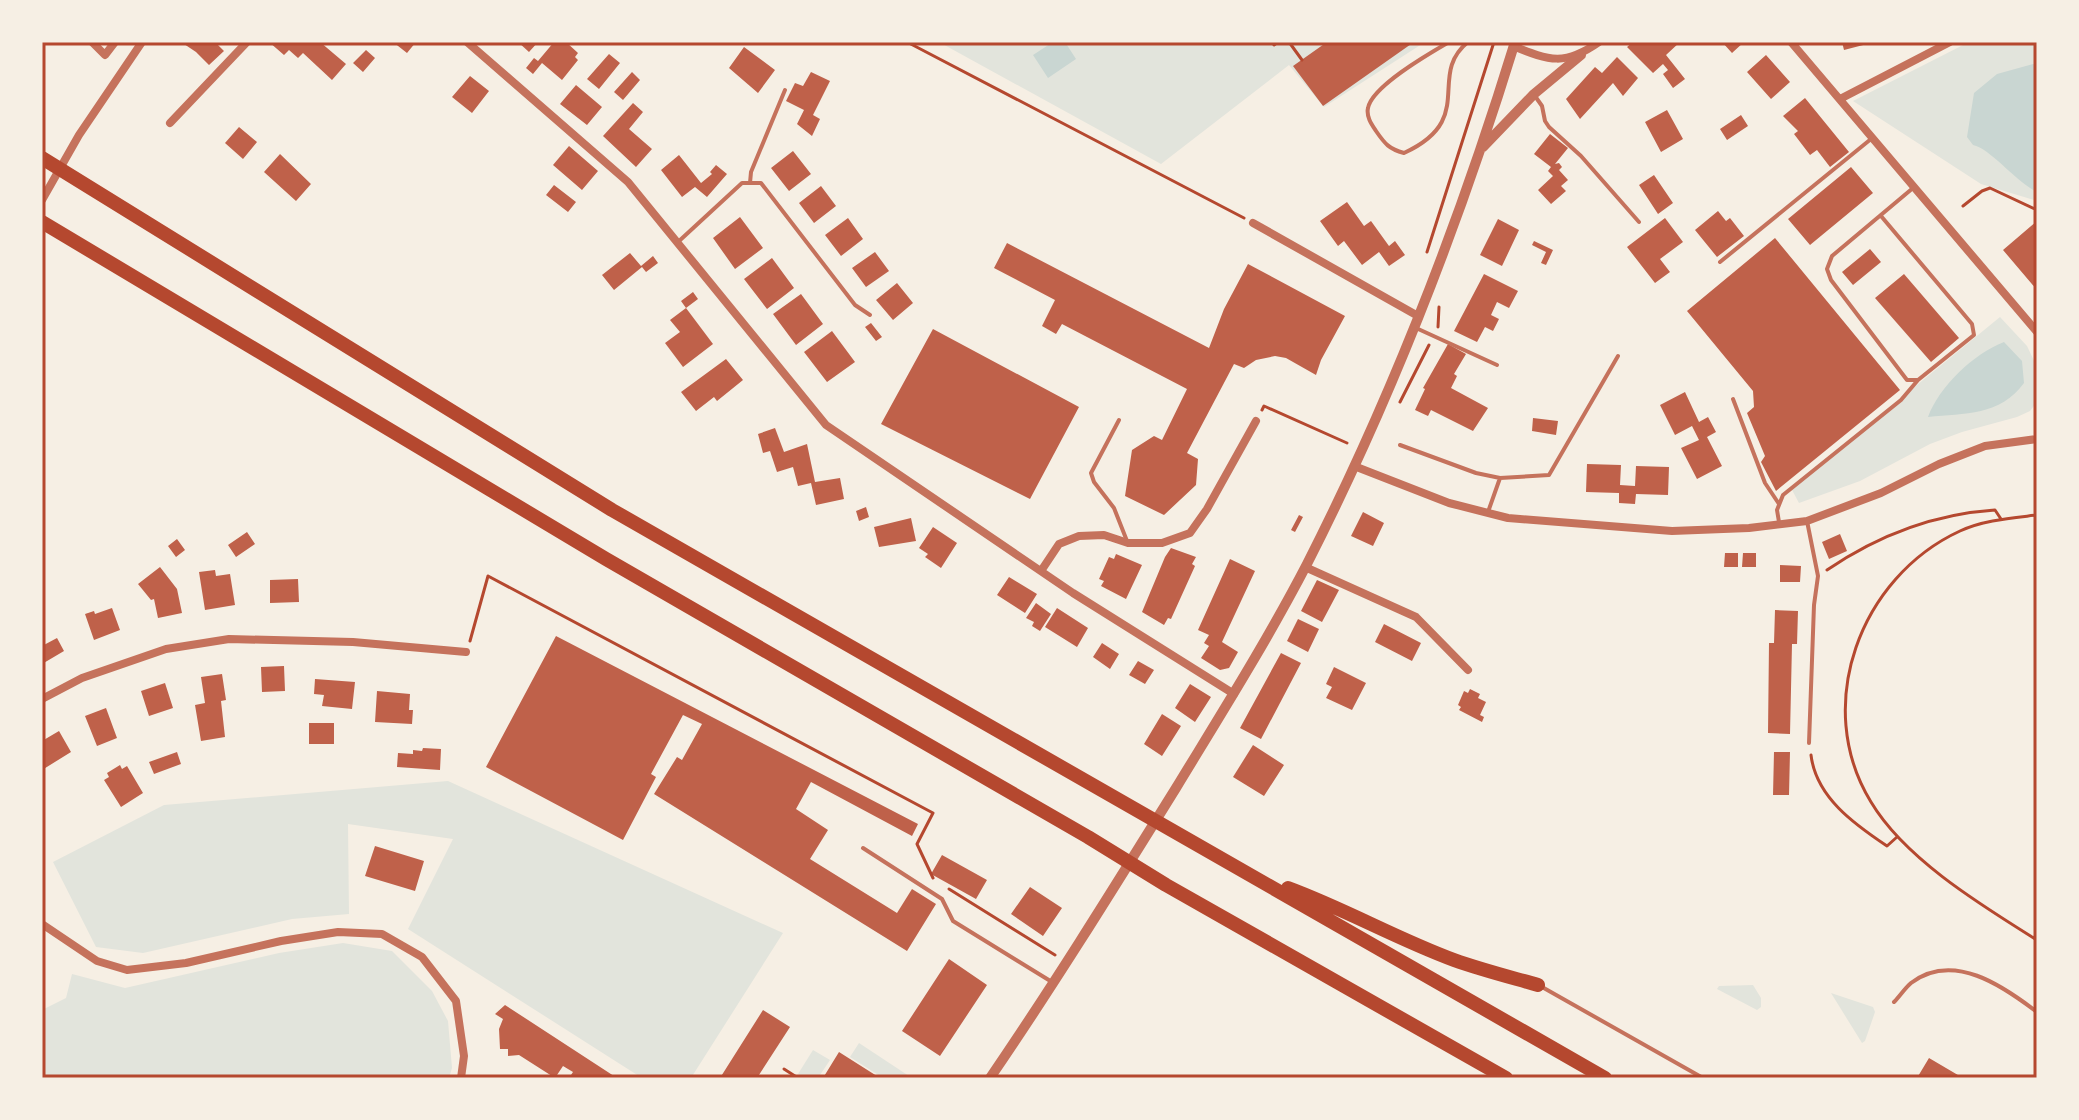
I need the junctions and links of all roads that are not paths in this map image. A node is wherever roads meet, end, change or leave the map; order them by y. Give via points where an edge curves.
1 (92, 42) edge
2 (115, 42) edge
3 (142, 42) edge
4 (247, 42) edge
5 (467, 42) edge
6 (1449, 42) edge
7 (1468, 42) edge
8 (1599, 42) edge
9 (1791, 42) edge
10 (1950, 42) edge
11 (1512, 43) edge
12 (1581, 55) junction
13 (785, 90) dead end
14 (1534, 94) junction
15 (1840, 99) junction
16 (170, 123) dead end
17 (1873, 137) junction
18 (1479, 151) junction
19 (42, 158) edge
20 (750, 183) junction
21 (1915, 187) junction
22 (42, 200) edge
23 (1881, 216) junction
24 (42, 222) edge
25 (1639, 222) dead end
26 (1253, 223) road end
27 (677, 243) junction
28 (1720, 262) dead end
29 (870, 315) dead end
30 (1416, 322) junction
31 (2037, 332) edge
32 (1618, 356) dead end
33 (1497, 365) dead end
34 (1918, 380) junction
35 (1733, 399) dead end
36 (1119, 420) dead end
37 (1256, 421) road end
38 (2037, 439) edge
39 (1400, 445) dead end
40 (1354, 466) junction
41 (1500, 478) junction
42 (1779, 504) junction
43 (1487, 514) junction
44 (1807, 521) junction
45 (1780, 524) junction
46 (1128, 543) junction
47 (1305, 567) junction
48 (1041, 571) junction
49 (466, 652) road end
50 (1468, 670) dead end
51 (1234, 694) junction
52 (42, 699) edge
53 (1809, 743) road end
54 (863, 848) dead end
55 (1246, 872) junction
56 (42, 924) edge
57 (1054, 984) junction
58 (1538, 985) joint
59 (1894, 1002) dead end
60 (2037, 1012) edge
61 (461, 1078) edge
62 (990, 1078) edge
63 (1506, 1078) edge
64 (1605, 1078) edge
65 (1703, 1078) edge

1 - 2 street via 105,55
3 - 22 street
4 - 16 street
5 - 27 street via 628,182
6 - 7 lane via 1373,97 1367,110 1370,122 1387,148 1404,153 1439,129 1448,110 1451,63
8 - 12 street
9 - 15 street
10 - 15 street
11 - 12 street via 1550,60
11 - 18 street
12 - 14 street
13 - 20 lane
14 - 18 street
14 - 25 lane via 1549,127
15 - 17 street
17 - 21 street
17 - 28 lane
18 - 30 street
19 - 55 highway via 612,510
20 - 27 lane via 742,183
20 - 29 lane via 761,183 855,305
21 - 23 lane
21 - 31 street
23 - 34 lane via 1972,324 1974,335
23 - 34 lane via 1832,256 1827,269 1907,380
24 - 63 highway via 619,567
26 - 30 street
27 - 48 street via 826,425
30 - 33 lane
30 - 40 street
32 - 41 lane via 1549,475
34 - 42 lane via 1901,400 1783,495
35 - 42 lane via 1765,483
36 - 46 lane via 1091,473
37 - 46 street via 1190,533 1162,543
38 - 44 street via 1985,446
39 - 41 lane
40 - 43 street
40 - 47 street
41 - 43 lane
42 - 45 lane
43 - 45 street via 1672,531
44 - 45 street
44 - 53 lane via 1818,576
46 - 48 street via 1104,535 1079,536 1059,544
47 - 50 street via 1416,617
47 - 51 street
48 - 51 street
49 - 52 street via 229,639 166,649 82,678
51 - 57 street
54 - 57 lane via 942,899 953,921
55 - 58 highway via 1455,960
55 - 64 highway
56 - 61 street via 97,961 127,970 338,932 382,934 422,957 456,1001 464,1056
57 - 62 street
58 - 65 lane
59 - 60 lane via 1910,984 1949,971 1991,981

